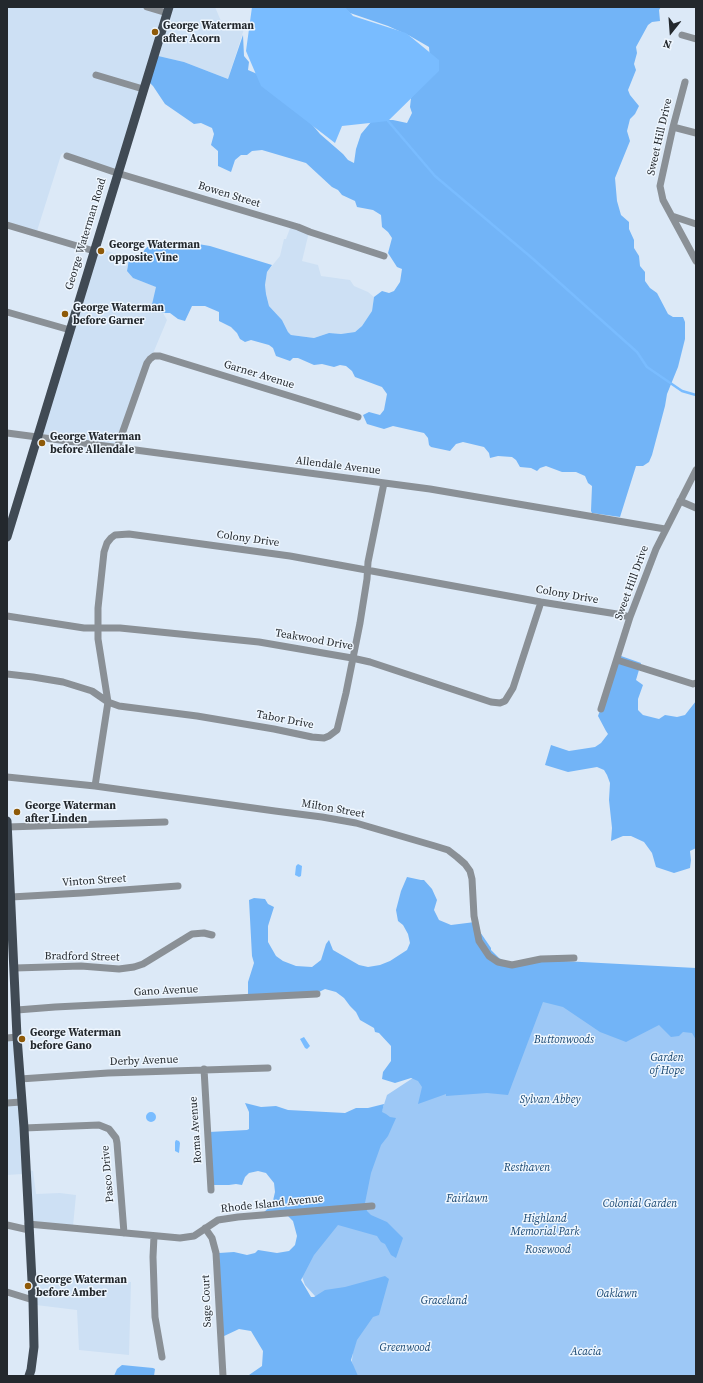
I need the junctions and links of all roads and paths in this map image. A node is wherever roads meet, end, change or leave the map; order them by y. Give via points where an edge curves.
1 (147, 7) edge
2 (168, 10) edge
3 (682, 35) dead end
4 (696, 39) edge
5 (96, 75) dead end
6 (686, 82) dead end
7 (143, 89) junction
8 (673, 127) junction
9 (696, 133) edge
10 (67, 156) dead end
11 (118, 173) junction
12 (672, 216) junction
13 (696, 224) edge
14 (7, 225) edge
15 (94, 251) junction
16 (384, 256) dead end
17 (696, 261) edge
18 (7, 312) edge
19 (70, 330) junction
20 (358, 417) dead end
21 (7, 433) edge
22 (37, 437) junction
23 (117, 448) junction
24 (696, 470) edge
25 (384, 483) junction
26 (680, 501) junction
27 (696, 508) edge
28 (10, 517) edge
29 (666, 529) junction
30 (7, 537) edge
31 (367, 570) junction
32 (541, 602) junction
33 (7, 616) edge
34 (630, 617) junction
35 (98, 627) junction
36 (352, 658) junction
37 (617, 660) junction
38 (7, 674) edge
39 (696, 683) edge
40 (108, 702) junction
41 (601, 708) dead end
42 (7, 776) edge
43 (95, 786) junction
44 (7, 821) edge
45 (165, 822) dead end
46 (7, 827) edge
47 (178, 886) dead end
48 (11, 897) junction
49 (212, 935) dead end
50 (574, 958) dead end
51 (14, 968) junction
52 (317, 994) dead end
53 (17, 1010) junction
54 (17, 1037) junction
55 (7, 1038) edge
56 (268, 1068) dead end
57 (204, 1069) junction
58 (20, 1079) junction
59 (21, 1102) junction
60 (7, 1103) edge
61 (24, 1128) junction
62 (211, 1190) dead end
63 (372, 1206) dead end
64 (7, 1225) edge
65 (28, 1227) junction
66 (205, 1228) junction
67 (124, 1233) junction
68 (154, 1236) junction
69 (7, 1292) edge
70 (33, 1300) junction
71 (162, 1357) dead end
72 (29, 1376) edge
73 (223, 1376) edge

1 - 2 street
2 - 7 main road, George Waterman Road
3 - 4 street
5 - 7 street
6 - 8 street, Sweet Hill Drive
7 - 11 main road, George Waterman Road
8 - 9 street
8 - 12 street, Sweet Hill Drive via 660,186 663,200
10 - 11 street, Bowen Street
11 - 15 main road, George Waterman Road
11 - 16 street, Bowen Street via 292,225
12 - 13 street
12 - 17 street, Sweet Hill Drive
14 - 15 street
15 - 19 main road, George Waterman Road
18 - 19 street
19 - 22 main road, George Waterman Road
20 - 23 street, Garner Avenue via 154,356 147,363
21 - 22 street, Allendale Avenue
22 - 23 street, Allendale Avenue
22 - 28 main road, George Waterman Road
23 - 25 street, Allendale Avenue
24 - 26 street, Sweet Hill Drive
25 - 29 street, Allendale Avenue
25 - 31 street, Tabor Drive
26 - 27 street
26 - 29 street, Sweet Hill Drive
28 - 30 main road, George Waterman Road
29 - 34 street, Sweet Hill Drive
31 - 32 street, Colony Drive
31 - 35 street, Colony Drive via 290,556 120,534 111,538 104,552
31 - 36 street, Tabor Drive via 360,623
32 - 34 street, Colony Drive
32 - 36 street, Teakwood Drive via 513,688 505,701 490,702
33 - 35 street, Teakwood Drive via 84,628
34 - 37 street, Sweet Hill Drive
35 - 36 street, Teakwood Drive via 259,642
35 - 40 street, Colony Drive
36 - 40 street, Tabor Drive via 337,730 324,738
37 - 39 street
37 - 41 street, Sweet Hill Drive
38 - 40 street, Tabor Drive via 63,682 92,691
40 - 43 street, Colony Drive
42 - 43 street, Milton Street
43 - 50 street, Milton Street via 356,823 448,850 466,864 470,871 479,941 489,956 498,962 512,965 541,959
44 - 46 main road
45 - 46 street
46 - 48 main road
47 - 48 street, Vinton Street
48 - 51 main road
49 - 51 street, Bradford Street via 192,934 134,967
51 - 53 main road
52 - 53 street, Gano Avenue
53 - 54 main road
54 - 55 street
54 - 58 main road
56 - 57 street, Derby Avenue
57 - 58 street, Derby Avenue
57 - 62 street, Roma Avenue
58 - 59 main road
59 - 60 street
59 - 61 main road
61 - 65 main road
61 - 67 street, Pasco Drive via 99,1125 109,1128 117,1143
63 - 66 street, Rhode Island Avenue via 238,1217 218,1220
64 - 65 street, Rhode Island Avenue
65 - 67 street, Rhode Island Avenue
65 - 70 main road
66 - 68 street, Rhode Island Avenue via 194,1236
66 - 73 street, Sage Court via 212,1238 216,1253
67 - 68 street, Rhode Island Avenue
68 - 71 street via 155,1317
69 - 70 street
70 - 72 main road via 34,1347

